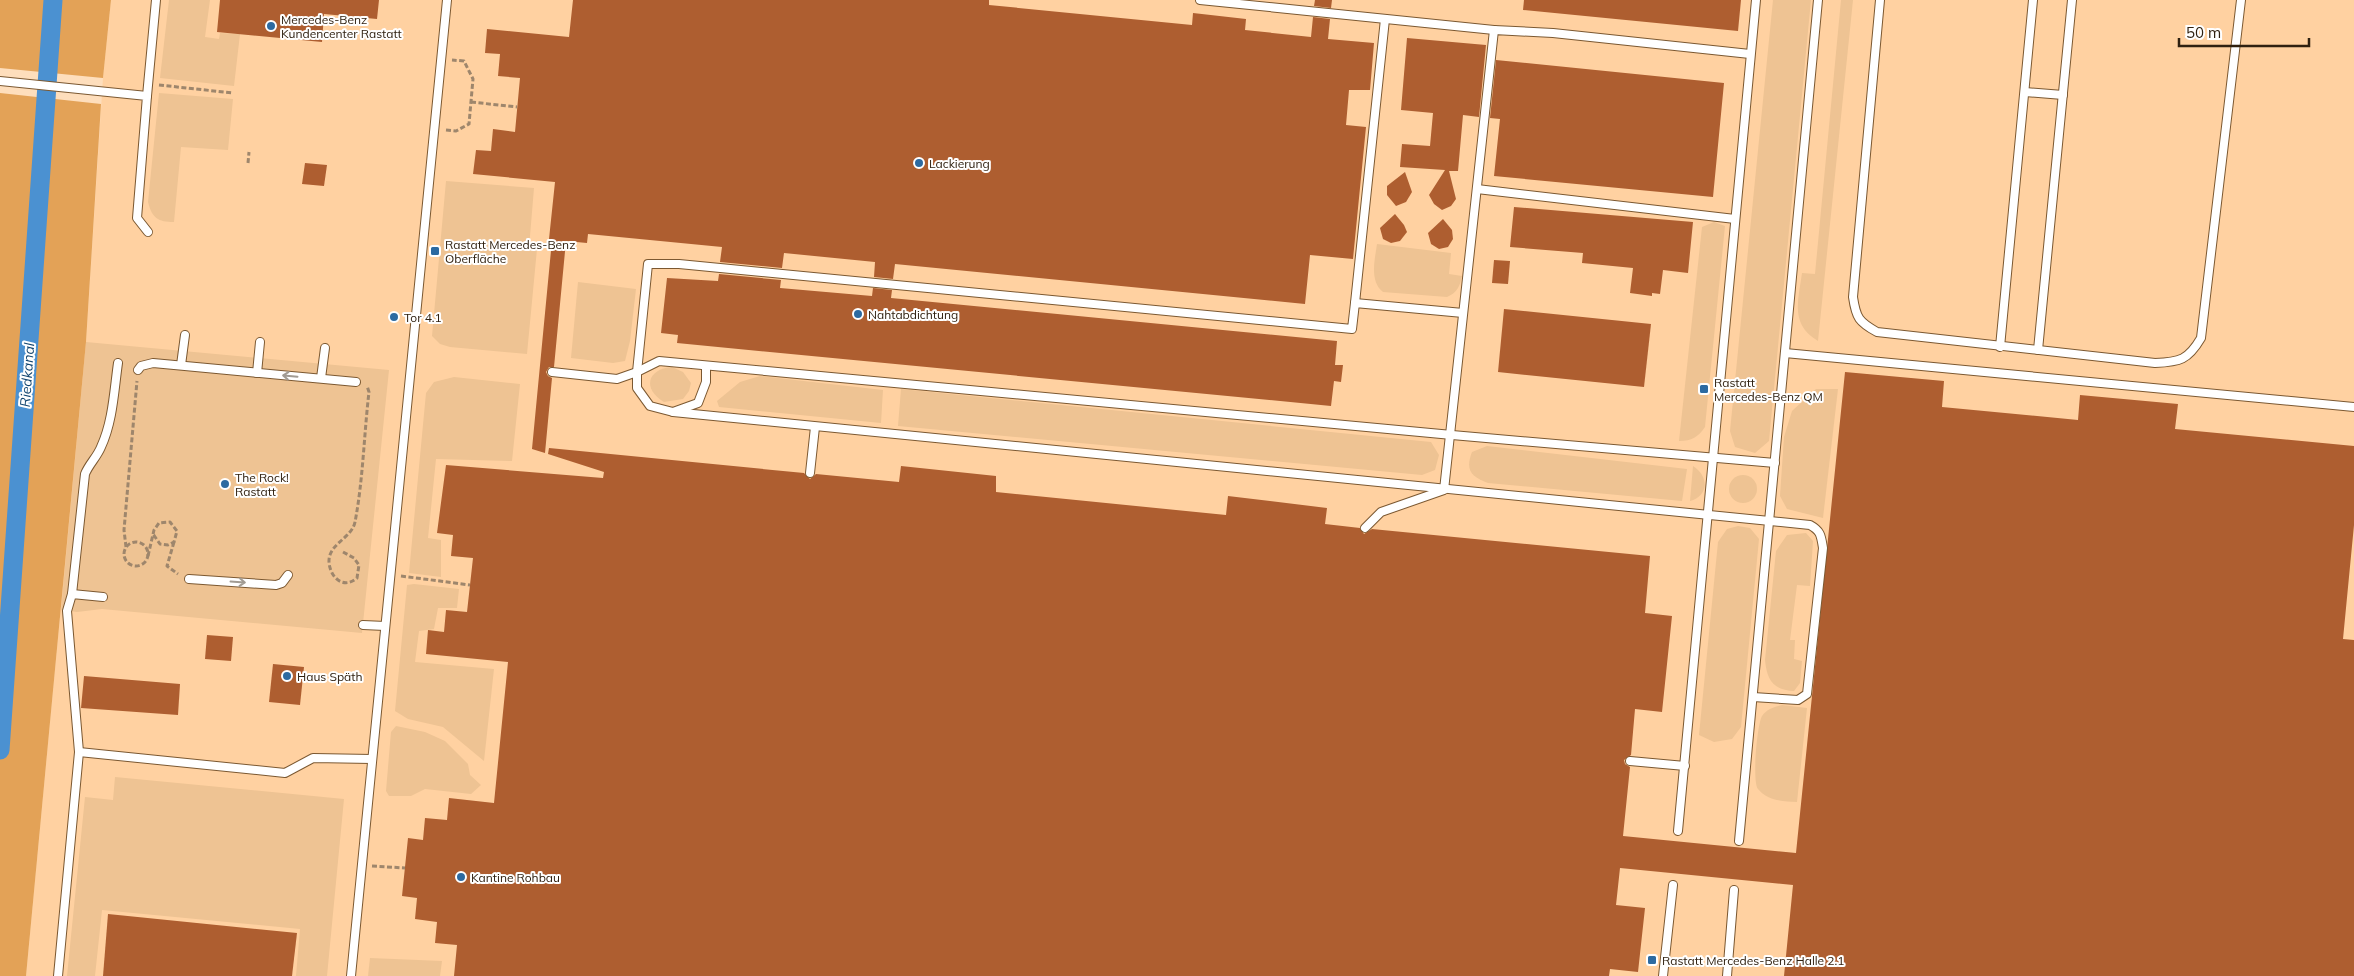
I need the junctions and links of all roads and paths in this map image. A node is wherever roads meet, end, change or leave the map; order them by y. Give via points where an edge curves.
1 (156, 0) edge
2 (447, 0) edge
3 (1200, 0) edge
4 (1756, 0) edge
5 (1818, 0) edge
6 (1880, 0) edge
7 (2033, 0) edge
8 (2072, 0) edge
9 (2241, 0) edge
10 (1385, 19) junction
11 (1494, 30) junction
12 (387, 35) dead end
13 (394, 36) dead end
14 (1750, 54) junction
15 (441, 59) junction
16 (0, 81) edge
17 (148, 84) junction
18 (2025, 92) junction
19 (233, 93) dead end
20 (2064, 95) junction
21 (147, 96) junction
22 (471, 102) junction
23 (517, 107) dead end
24 (434, 129) junction
25 (249, 152) dead end
26 (248, 163) dead end
27 (1477, 188) junction
28 (1735, 219) junction
29 (148, 232) dead end
30 (1355, 303) junction
31 (1464, 314) junction
32 (185, 335) dead end
33 (260, 342) dead end
34 (2000, 347) junction
35 (325, 348) dead end
36 (2038, 350) junction
37 (1785, 353) junction
38 (118, 363) dead end
39 (181, 366) junction
40 (706, 366) junction
41 (138, 370) joint
42 (552, 372) dead end
43 (637, 372) junction
44 (257, 373) junction
45 (321, 378) junction
46 (356, 382) joint
47 (2354, 407) edge
48 (674, 412) junction
49 (816, 427) junction
50 (1452, 435) junction
51 (1713, 456) junction
52 (1775, 463) junction
53 (810, 473) dead end
54 (1444, 490) junction
55 (1708, 514) junction
56 (1769, 520) junction
57 (1365, 528) dead end
58 (153, 534) junction
59 (174, 542) junction
60 (126, 547) junction
61 (342, 552) dead end
62 (148, 556) junction
63 (288, 575) dead end
64 (390, 575) junction
65 (189, 579) joint
66 (470, 585) dead end
67 (72, 594) junction
68 (103, 597) dead end
69 (363, 625) dead end
70 (385, 626) junction
71 (1753, 697) junction
72 (79, 752) junction
73 (372, 759) junction
74 (1630, 762) dead end
75 (1685, 766) junction
76 (1678, 831) dead end
77 (1739, 841) dead end
78 (362, 866) junction
79 (404, 868) dead end
80 (1673, 885) dead end
81 (1734, 890) dead end
82 (58, 976) edge
83 (351, 976) edge
84 (1663, 976) edge
85 (1727, 976) edge

1 - 17 lane
2 - 15 lane
3 - 10 lane
4 - 14 lane
5 - 37 lane
6 - 34 lane via 1853,297 1855,312 1862,324 1877,332
7 - 18 lane
8 - 20 lane
9 - 36 lane via 2201,338 2191,354 2175,362 2155,363
10 - 11 lane
10 - 30 lane
11 - 14 lane via 1553,33
11 - 27 lane
12 - 13 path
14 - 28 lane
15 - 22 path via 464,61 473,80
15 - 24 lane
16 - 21 lane
17 - 19 path
17 - 21 lane
18 - 20 lane
18 - 34 lane
20 - 36 lane
21 - 29 lane via 137,218
22 - 23 path
22 - 24 path via 468,124 456,131
24 - 64 lane
25 - 26 path
27 - 28 lane
27 - 31 lane
28 - 51 lane
30 - 31 lane
30 - 43 lane via 1352,329 679,264 648,264
31 - 50 lane
32 - 39 lane
33 - 44 lane
34 - 36 lane
35 - 45 lane
37 - 47 lane
37 - 52 lane
38 - 67 lane via 108,428 101,450 85,474
39 - 41 lane via 153,363
39 - 44 lane
40 - 43 lane via 659,360
40 - 48 lane via 706,382 698,403
40 - 50 lane
41 - 60 path via 125,522
42 - 43 lane via 617,379
43 - 48 lane via 637,388 650,406
45 -> 44 lane
45 - 46 lane
46 - 61 path via 367,386 369,392 355,524 329,557 330,570 344,584 357,578 359,565 354,558
48 - 49 lane
49 - 53 lane
49 - 54 lane
50 - 51 lane
50 - 54 lane
51 - 52 lane
51 - 55 lane
52 - 56 lane
54 - 55 lane
54 - 57 lane via 1381,512
55 - 56 lane
55 - 75 lane
56 - 71 lane
56 - 71 lane via 1818,529 1823,548 1807,694 1798,700
58 - 59 path via 160,544
58 - 59 path via 159,523 170,522 178,531
58 - 62 path
59 - 65 path via 167,566
60 - 62 path via 133,542 141,543
60 - 62 path via 124,554 130,565 142,565
65 -> 63 lane via 276,585
64 - 66 path
64 - 70 lane
67 - 68 lane
67 - 72 lane via 67,611
69 - 70 lane
70 - 73 lane
71 - 77 lane
72 - 73 lane via 285,773 313,758
72 - 82 lane
73 - 78 lane
74 - 75 lane
75 - 76 lane
78 - 79 path
78 - 83 lane
80 - 84 lane
81 - 85 lane

